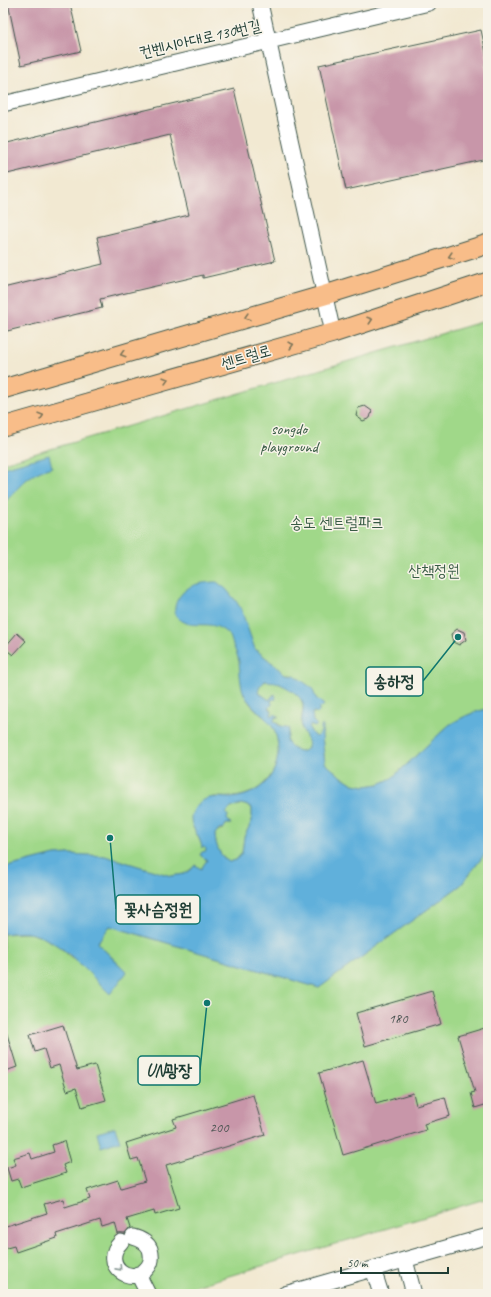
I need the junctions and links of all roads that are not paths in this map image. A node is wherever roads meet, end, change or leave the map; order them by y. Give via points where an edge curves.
1 (260, 3) edge
2 (429, 3) edge
3 (269, 41) junction
4 (3, 104) edge
5 (488, 244) edge
6 (488, 282) edge
7 (325, 295) junction
8 (333, 333) junction
9 (3, 389) edge
10 (3, 427) edge
11 (488, 1236) edge
12 (405, 1260) junction
13 (373, 1269) junction
14 (138, 1274) junction
15 (140, 1294) edge
16 (148, 1294) edge
17 (285, 1294) edge
18 (381, 1294) edge
19 (414, 1294) edge

1 - 3 street
2 - 3 street, 컨벤시아대로130번길
3 - 4 street, 컨벤시아대로130번길
3 - 7 street
5 -> 7 main road
8 -> 6 main road, 센트럴로
7 - 8 street
7 -> 9 main road
10 -> 8 main road, 센트럴로
11 - 12 street
12 - 13 street
12 - 19 street
13 - 17 street
13 - 18 street
14 -> 14 street via 150,1265 151,1252 144,1241 127,1240 116,1246 115,1264 127,1275
14 - 15 street
14 - 16 street

